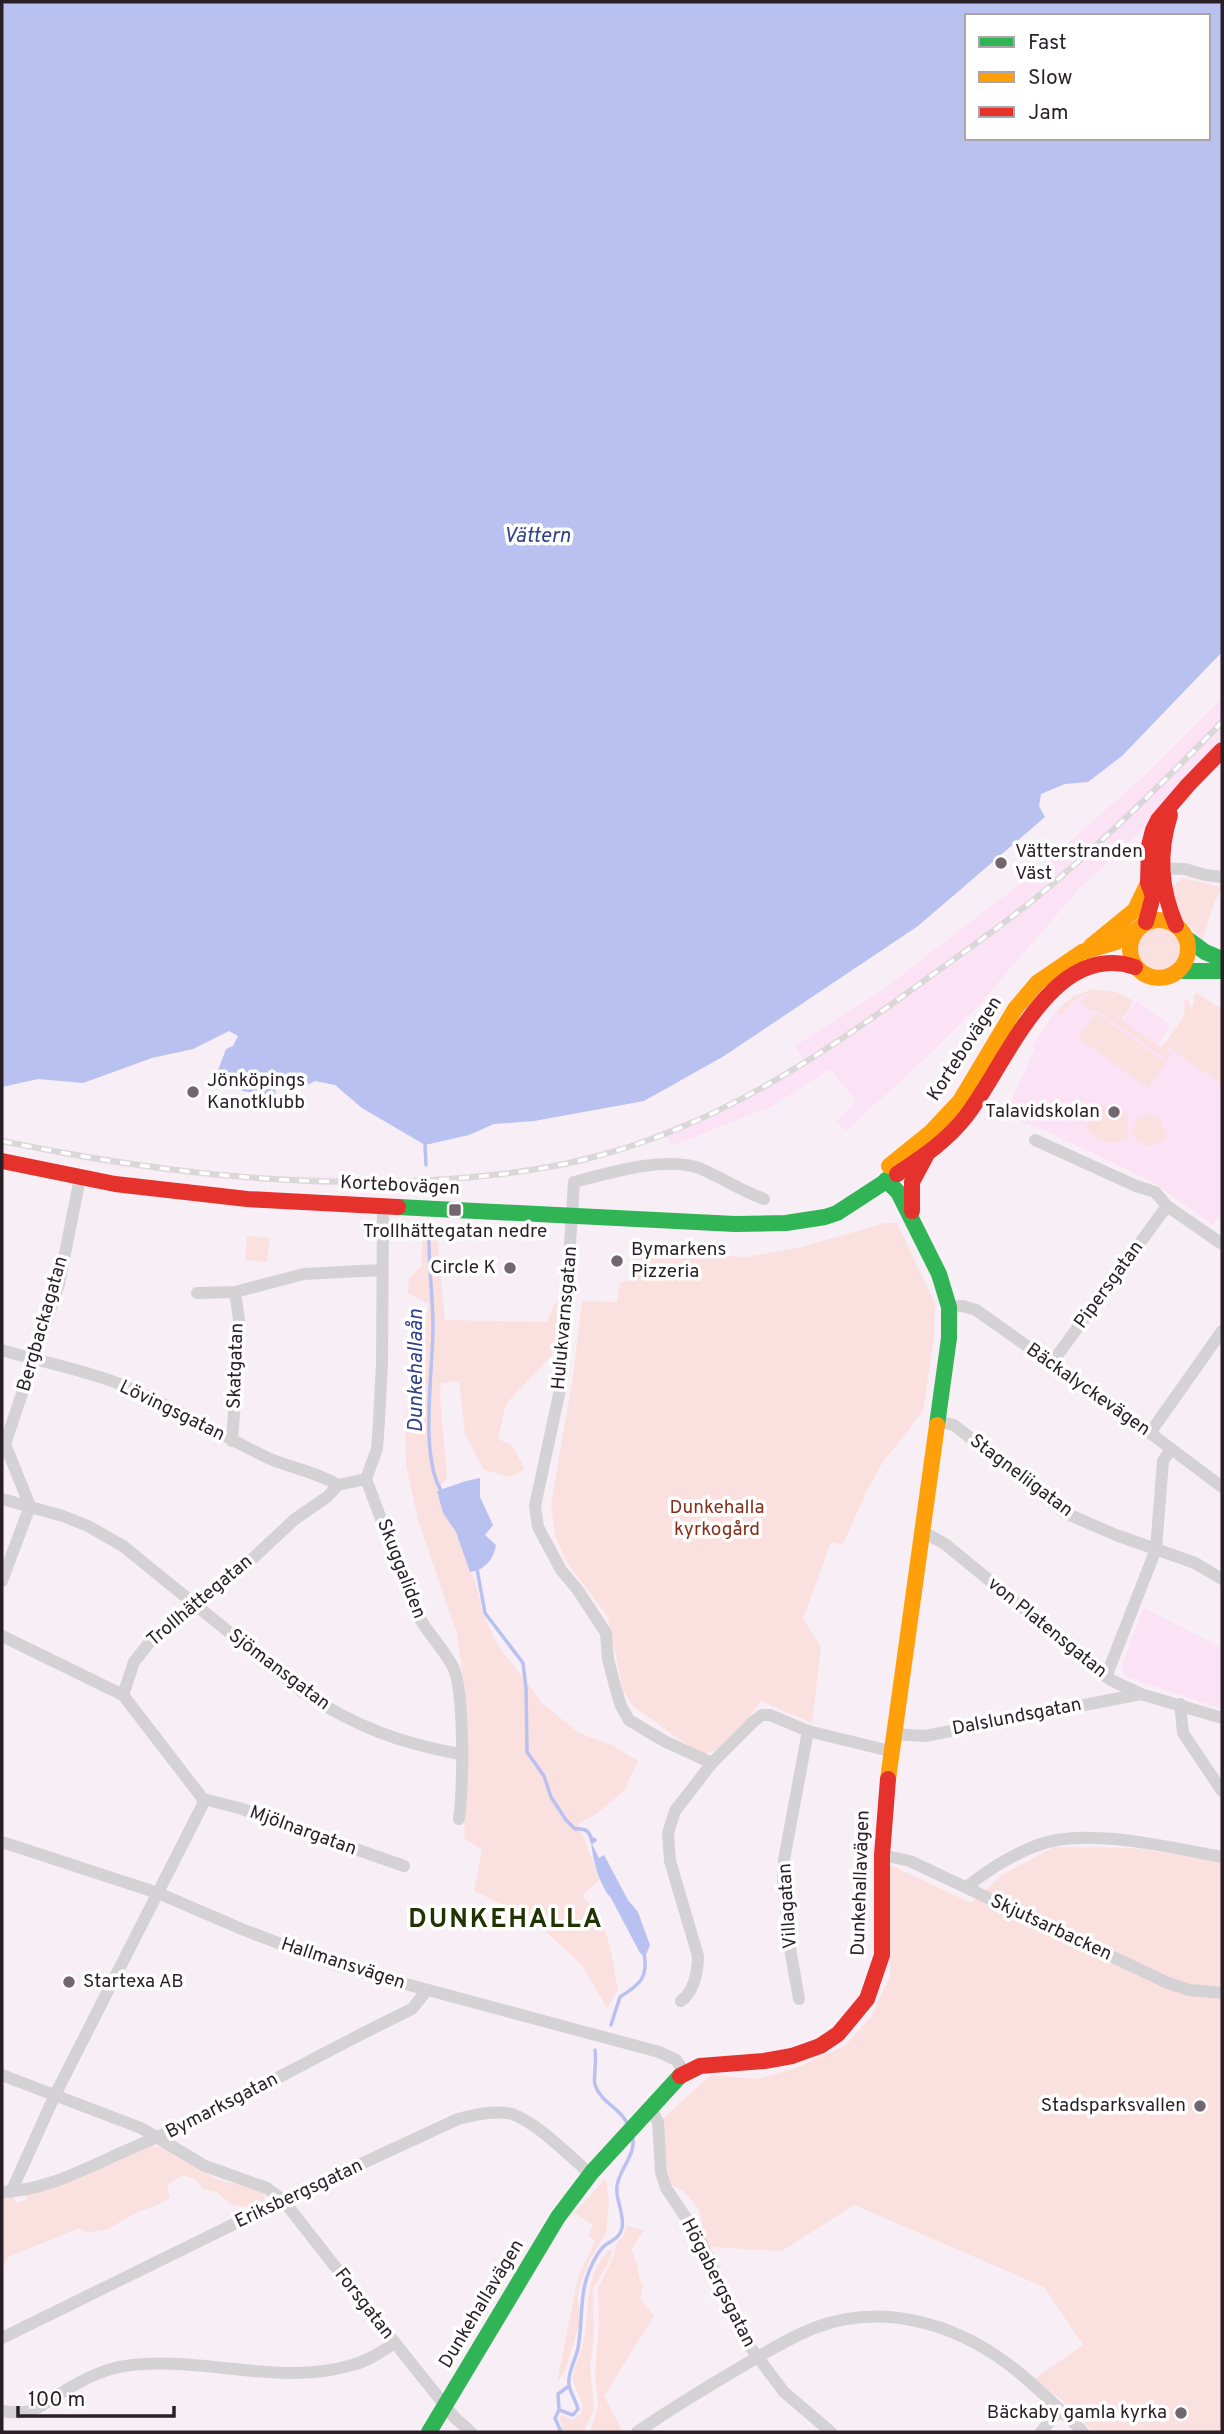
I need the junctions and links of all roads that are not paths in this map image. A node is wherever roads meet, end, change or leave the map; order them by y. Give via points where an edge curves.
1 (1222, 750) edge
2 (1153, 873) junction
3 (1222, 877) edge
4 (1141, 927) junction
5 (1181, 932) junction
6 (1082, 952) junction
7 (1222, 959) edge
8 (1135, 967) junction
9 (1178, 971) junction
10 (1222, 971) edge
11 (1035, 1140) dead end
12 (928, 1153) junction
13 (2, 1161) edge
14 (80, 1178) junction
15 (886, 1180) junction
16 (764, 1199) dead end
17 (1167, 1206) junction
18 (383, 1207) junction
19 (573, 1215) junction
20 (799, 1221) junction
21 (913, 1223) junction
22 (1222, 1244) edge
23 (381, 1270) junction
24 (235, 1292) junction
25 (197, 1293) dead end
26 (949, 1307) junction
27 (1222, 1331) edge
28 (2, 1350) edge
29 (35, 1360) junction
30 (1051, 1364) junction
31 (936, 1420) junction
32 (1150, 1433) junction
33 (232, 1441) junction
34 (4, 1443) edge
35 (1171, 1449) junction
36 (366, 1479) junction
37 (338, 1485) junction
38 (1222, 1487) edge
39 (2, 1499) edge
40 (30, 1506) junction
41 (922, 1531) junction
42 (1156, 1549) junction
43 (1222, 1579) edge
44 (2, 1581) edge
45 (196, 1605) junction
46 (2, 1636) edge
47 (1107, 1677) junction
48 (1141, 1694) junction
49 (123, 1695) junction
50 (1180, 1704) junction
51 (1222, 1718) edge
52 (808, 1731) junction
53 (894, 1734) junction
54 (890, 1751) junction
55 (460, 1754) junction
56 (712, 1763) junction
57 (1222, 1791) edge
58 (203, 1799) junction
59 (459, 1819) dead end
60 (2, 1842) edge
61 (882, 1855) junction
62 (1222, 1857) edge
63 (404, 1866) dead end
64 (967, 1888) junction
65 (158, 1893) junction
66 (427, 1990) junction
67 (1222, 1993) edge
68 (799, 1998) dead end
69 (681, 2001) dead end
70 (685, 2072) junction
71 (2, 2075) edge
72 (55, 2095) junction
73 (645, 2115) junction
74 (158, 2138) junction
75 (590, 2174) junction
76 (6, 2192) edge
77 (283, 2200) junction
78 (2, 2338) edge
79 (395, 2343) junction
80 (758, 2358) junction
81 (446, 2407) junction
82 (1060, 2410) junction
83 (2, 2411) edge
84 (429, 2432) edge
85 (471, 2432) edge
86 (636, 2432) edge
87 (831, 2432) edge
88 (1041, 2432) edge
89 (1083, 2432) edge

1 - 2 street via 1176,802
2 - 3 street via 1185,869
2 - 4 street via 1153,896
2 - 5 street
2 - 6 street via 1129,917
4 - 5 street via 1164,920
4 - 6 street, Kortebovägen via 1116,943
4 - 8 street via 1129,949
5 - 7 street via 1205,952
5 - 9 street via 1187,958
6 - 15 street, Kortebovägen via 1048,973 1026,994 960,1101
8 - 9 street via 1156,978
8 - 12 street, Kortebovägen via 1103,962 1054,988 1022,1024 969,1112
9 - 10 street
11 - 17 street via 1152,1190
12 - 15 street, Kortebovägen
12 - 21 street via 909,1188
13 - 14 street, Kortebovägen
14 - 18 street, Kortebovägen via 247,1199
14 - 29 street, Bergbackagatan via 59,1284
15 - 20 street, Kortebovägen
15 - 20 street, Kortebovägen via 836,1213
15 - 21 street, Dunkehallavägen via 895,1187
16 - 19 street, Hulukvarnsgatan via 698,1168 646,1166 574,1182
17 - 22 street
17 - 30 street, Pipersgatan
18 - 19 street, Kortebovägen
18 - 23 street
19 - 20 street, Kortebovägen via 735,1224
19 - 56 street, Hulukvarnsgatan via 561,1385 534,1506 538,1527 561,1570 606,1633 615,1686 629,1720
21 - 26 street, Dunkehallavägen via 939,1274
23 - 24 street via 304,1274
23 - 36 street via 377,1449
24 - 25 street
24 - 33 street, Skatgatan via 240,1327
26 - 30 street, Bäckalyckevägen via 976,1310
26 - 31 street, Dunkehallavägen via 949,1338
27 - 32 street
28 - 29 street, Lövingsgatan
29 - 33 street, Lövingsgatan via 121,1385
29 - 34 street, Bergbackagatan
30 - 32 street, Bäckalyckevägen
31 - 41 street, Dunkehallavägen
31 - 42 street, Stagneliigatan via 954,1425 1065,1513
32 - 35 street, Bäckalyckevägen
33 - 37 street, Lövingsgatan
34 - 40 street, Bergbackagatan
35 - 38 street, Bäckalyckevägen
35 - 42 street via 1163,1461
36 - 37 street, Trollhättegatan
36 - 55 street, Skuggaliden via 416,1612 458,1681
37 - 45 street, Trollhättegatan
39 - 40 street, Sjömansgatan
40 - 44 street
40 - 45 street, Sjömansgatan via 105,1535
41 - 47 street, von Platensgatan via 945,1544
41 - 53 street, Dunkehallavägen
42 - 43 street, Stagneliigatan
42 - 47 street
45 - 49 street, Trollhättegatan via 142,1649
45 - 55 street, Sjömansgatan via 332,1712 377,1733
46 - 49 street
47 - 48 street, von Platensgatan
48 - 50 street, von Platensgatan
48 - 53 street, Dalslundsgatan via 925,1736
49 - 58 street
50 - 51 street, von Platensgatan
50 - 57 street via 1183,1732
52 - 54 street
52 - 56 street via 779,1717 762,1715
52 - 68 street, Villagatan via 783,1882
53 - 54 street, Dunkehallavägen
54 - 61 street, Dunkehallavägen
55 - 59 street, Skuggaliden
56 - 69 street via 675,1811 668,1833 670,1861 698,1956 692,1986
58 - 63 street, Mjölnargatan
58 - 65 street
60 - 65 street, Hallmansvägen
61 - 64 street, Skjutsarbacken via 909,1861
61 - 70 street, Dunkehallavägen via 882,1955 867,2000 856,2016 829,2040 792,2056 720,2063
62 - 64 street via 1133,1841 1056,1840 995,1866
64 - 67 street, Skjutsarbacken via 1168,1983
65 - 66 street, Hallmansvägen via 339,1966
65 - 72 street
66 - 70 street, Hallmansvägen via 659,2052 676,2060
66 - 74 street, Bymarksgatan via 412,2009
70 - 73 street, Dunkehallavägen
71 - 72 street
72 - 74 street via 141,2127
72 - 76 street
73 - 75 street, Dunkehallavägen
73 - 80 street, Högabergsgatan via 658,2122 666,2188 697,2234
74 - 76 street, Bymarksgatan via 71,2177
74 - 77 street via 205,2166 267,2188
75 - 77 street, Eriksbergsgatan via 524,2118 484,2113 458,2119
75 - 81 street, Dunkehallavägen via 558,2217
77 - 78 street, Eriksbergsgatan
77 - 79 street, Forsgatan
79 - 81 street, Forsgatan
79 - 83 street via 366,2361 328,2371 117,2368 34,2410
80 - 82 street via 838,2321 905,2318 976,2344 1007,2363
80 - 86 street
80 - 87 street, Högabergsgatan via 784,2392
81 - 84 street, Dunkehallavägen
81 - 85 street, Forsgatan
82 - 88 street
82 - 89 street

